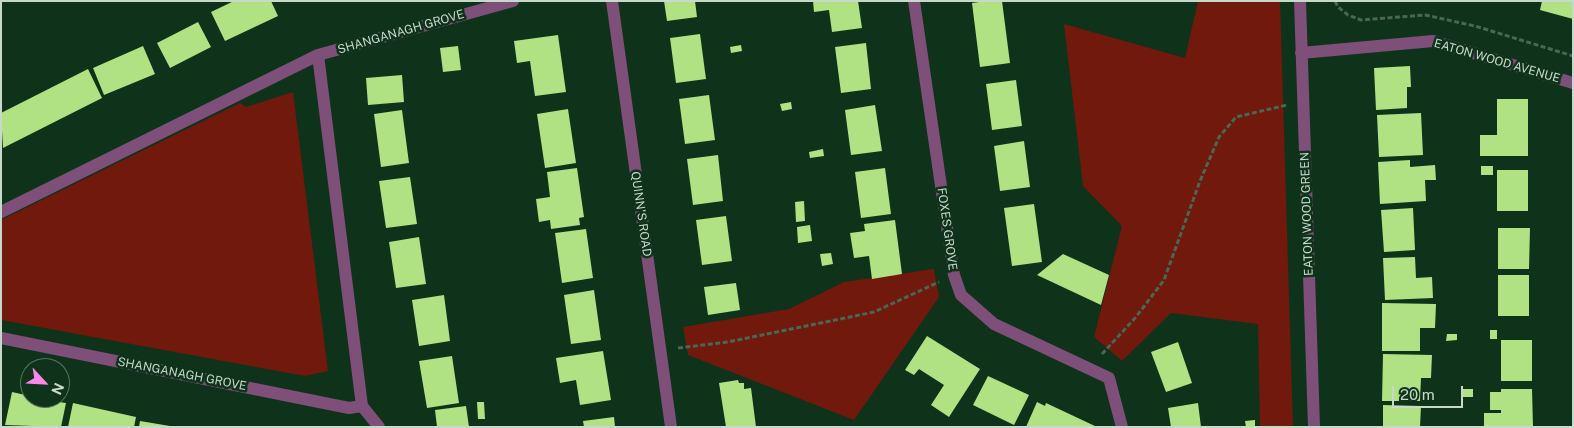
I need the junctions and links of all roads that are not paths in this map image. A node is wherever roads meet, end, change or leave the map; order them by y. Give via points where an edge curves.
1 (513, 1) edge
2 (612, 1) edge
3 (914, 1) edge
4 (1300, 1) edge
5 (1301, 53) junction
6 (318, 55) junction
7 (1573, 83) edge
8 (1, 212) edge
9 (1, 338) edge
10 (362, 406) junction
11 (379, 427) edge
12 (671, 427) edge
13 (1122, 427) edge
14 (1314, 427) edge

1 - 6 street, SHANGANAGH GROVE
2 - 12 street, QUINN'S ROAD
3 - 13 street, FOXES GROVE via 954,275 962,295 994,324 1109,378
4 - 5 street, EATON WOOD GREEN
5 - 7 street, EATON WOOD AVENUE via 1433,41
5 - 14 street, EATON WOOD GREEN
6 - 8 street, SHANGANAGH GROVE
6 - 10 street
9 - 10 street, SHANGANAGH GROVE via 349,408
10 - 11 street

